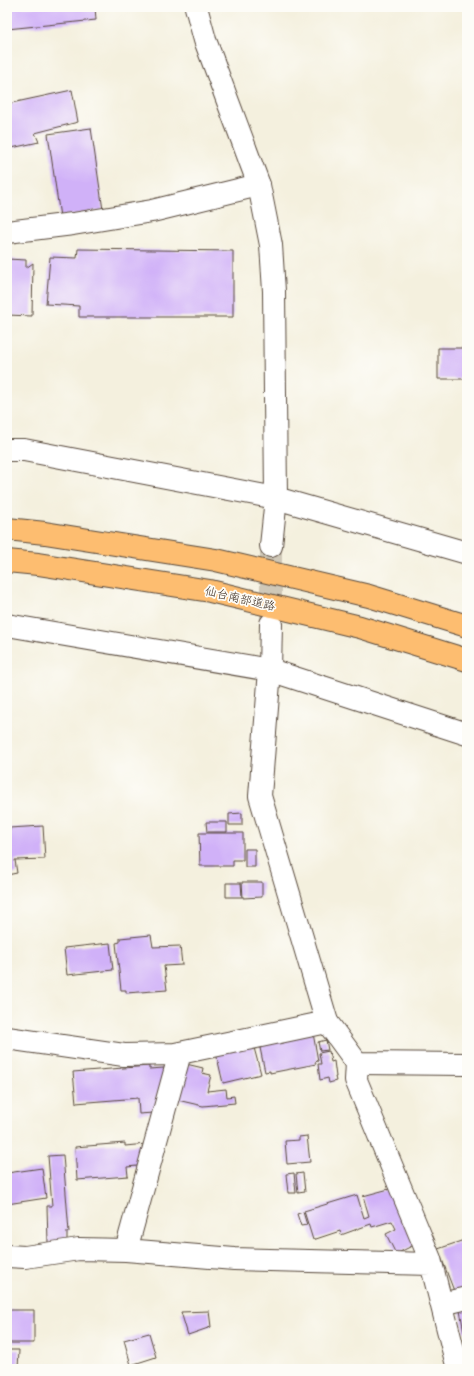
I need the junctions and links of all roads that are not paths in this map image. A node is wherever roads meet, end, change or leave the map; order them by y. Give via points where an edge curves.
1 (196, 7) edge
2 (259, 184) junction
3 (7, 232) edge
4 (7, 450) edge
5 (276, 498) junction
6 (7, 529) edge
7 (271, 546) tunnel mouth
8 (467, 553) edge
9 (7, 561) edge
10 (7, 624) edge
11 (271, 624) tunnel mouth
12 (467, 626) edge
13 (467, 660) edge
14 (270, 670) junction
15 (467, 734) edge
16 (327, 1022) junction
17 (7, 1038) edge
18 (180, 1053) junction
19 (357, 1063) junction
20 (467, 1064) edge
21 (126, 1250) junction
22 (7, 1256) edge
23 (431, 1264) junction
24 (467, 1298) edge
25 (442, 1304) junction
26 (467, 1368) edge
27 (458, 1369) edge
28 (462, 1369) edge

1 - 2 street via 205,40
2 - 3 street via 152,211
2 - 5 street via 271,245 274,291
4 - 5 street via 24,450
5 - 7 street
5 - 8 street
6 - 12 highway via 216,560 369,596
9 - 13 highway, 仙台南部道路 via 210,591 360,626
10 - 14 street
11 - 14 street
14 - 15 street
14 - 16 street via 260,796
16 - 18 street
16 - 19 street
17 - 18 street via 124,1056
18 - 21 street
19 - 20 street
19 - 23 street via 356,1080
21 - 22 street via 79,1248
21 - 23 street via 234,1260
23 - 25 street
24 - 25 street
25 - 27 street
26 - 28 street

